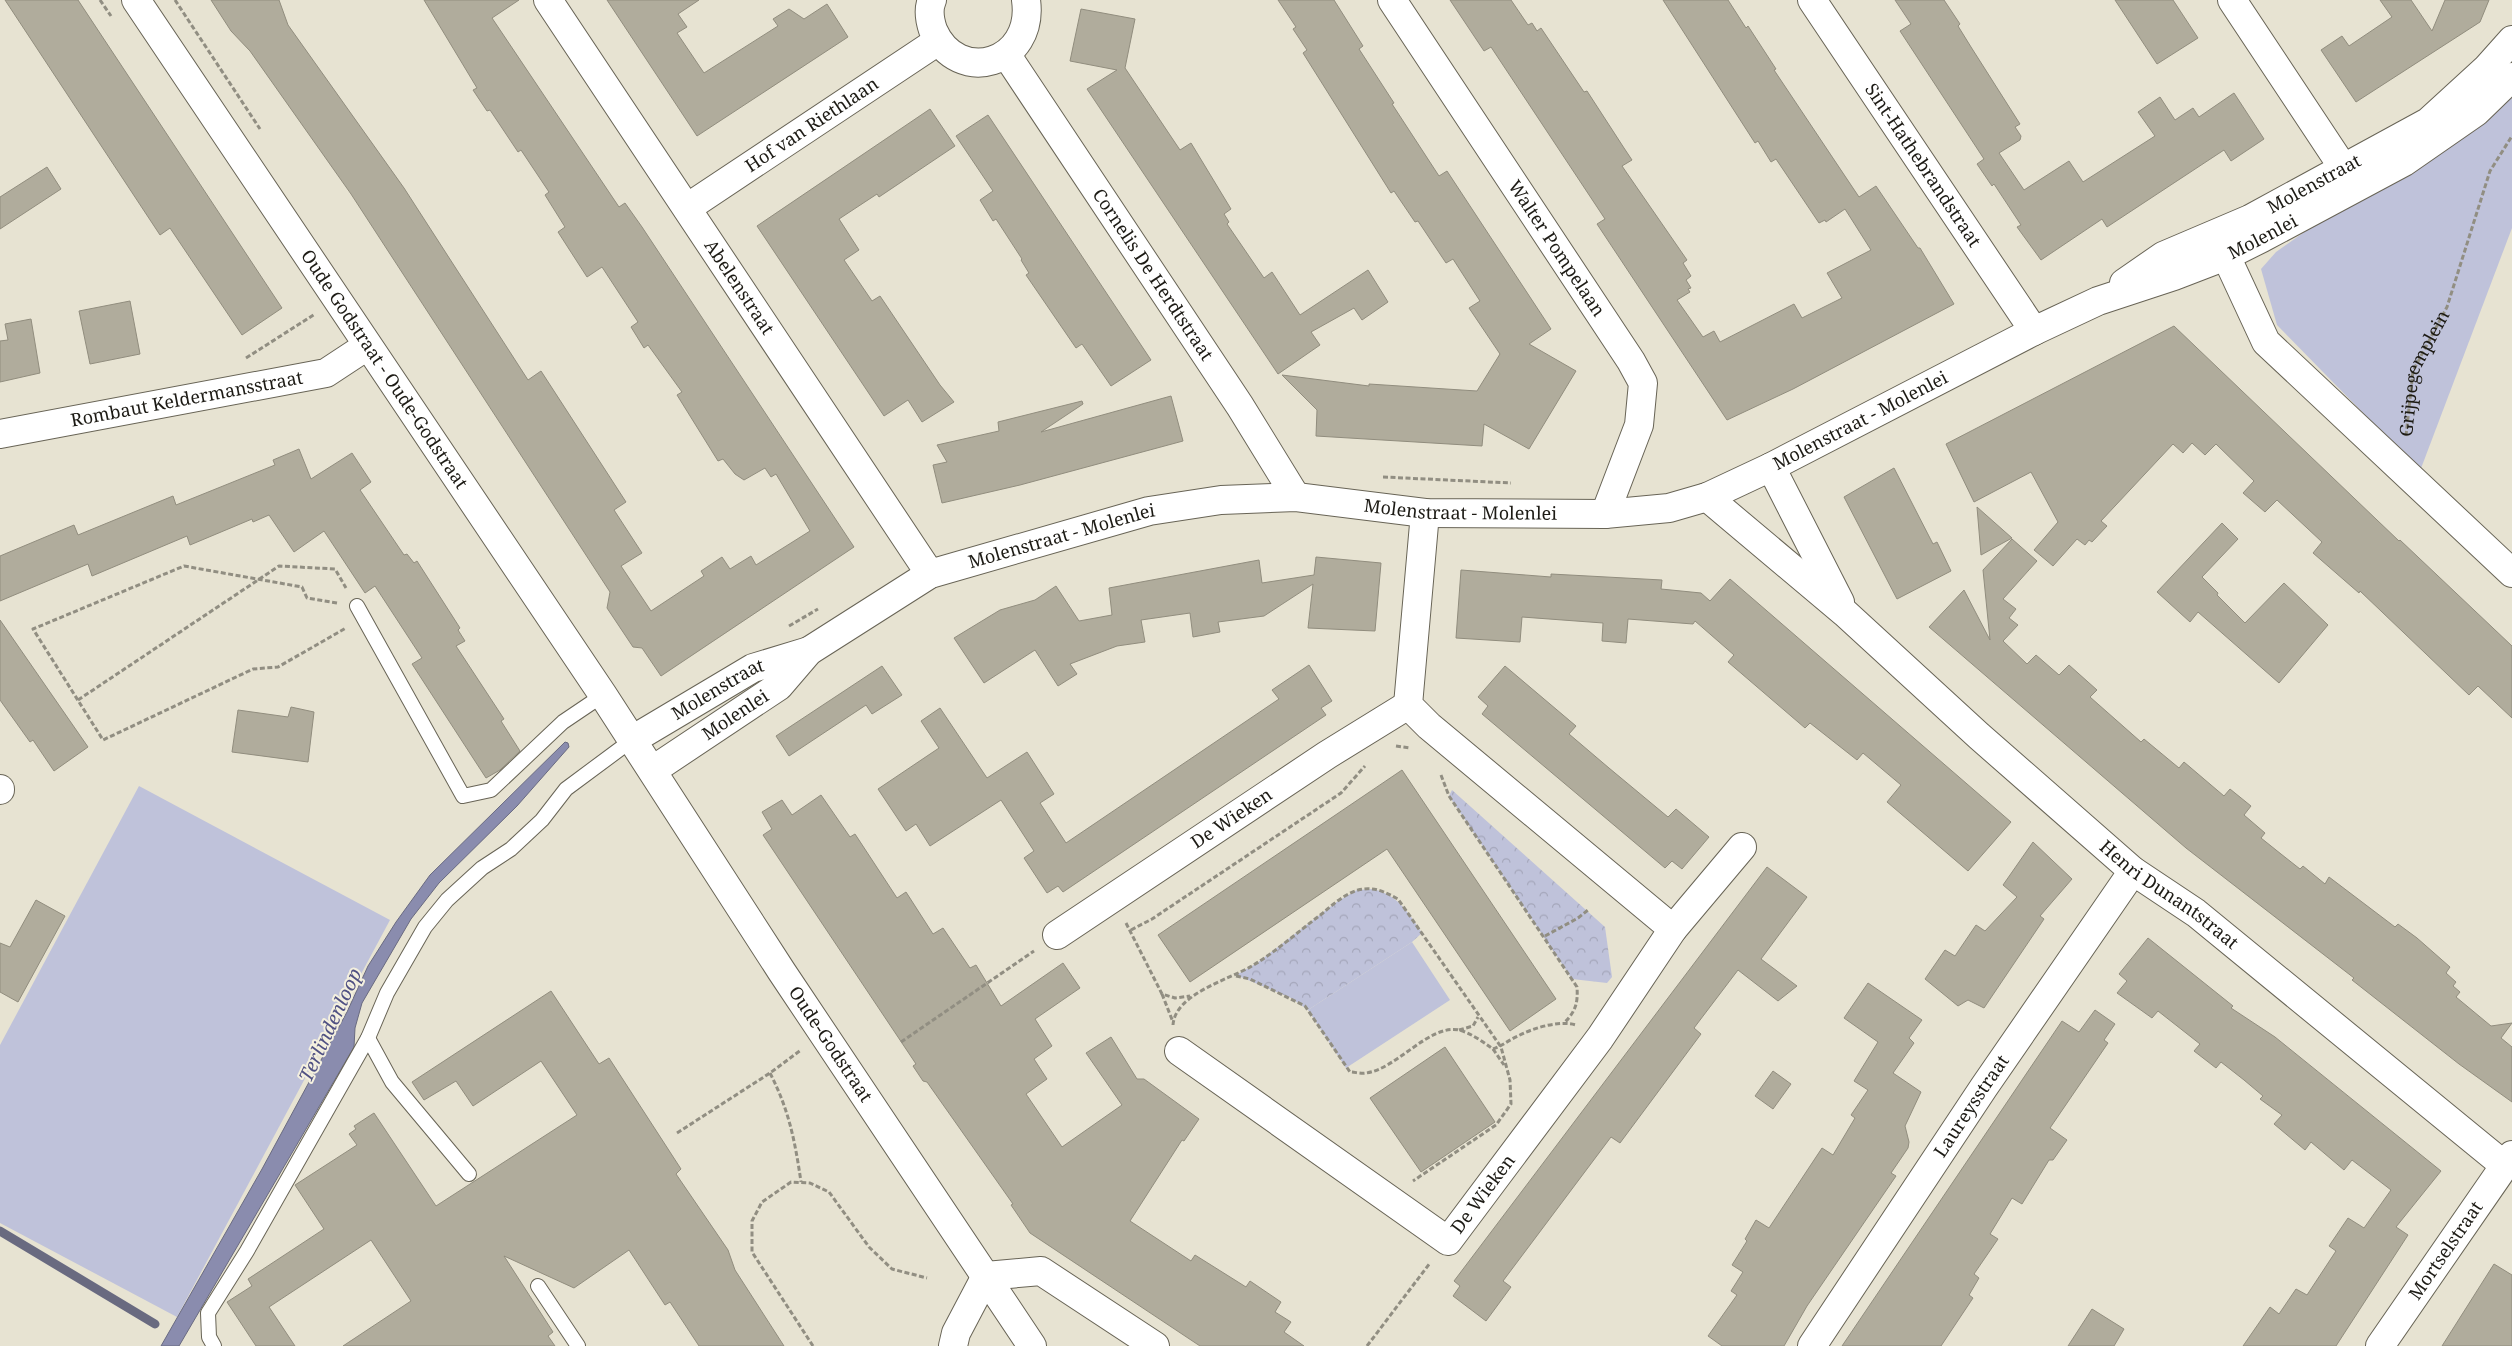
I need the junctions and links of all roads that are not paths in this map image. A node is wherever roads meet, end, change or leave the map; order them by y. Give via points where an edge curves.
1 (136, 0) edge
2 (548, 0) edge
3 (932, 0) edge
4 (1026, 0) edge
5 (1392, 0) edge
6 (1812, 0) edge
7 (2232, 0) edge
8 (2512, 40) edge
9 (938, 41) junction
10 (1006, 54) junction
11 (2512, 77) edge
12 (2350, 178) junction
13 (687, 208) junction
14 (2226, 256) junction
15 (2098, 301) junction
16 (2034, 331) junction
17 (366, 346) junction
18 (0, 434) edge
19 (1771, 467) junction
20 (1296, 497) junction
21 (1707, 497) junction
22 (1425, 513) junction
23 (1606, 514) junction
24 (2512, 573) edge
25 (930, 574) junction
26 (361, 611) road end
27 (1845, 613) junction
28 (809, 651) junction
29 (603, 695) junction
30 (1408, 705) junction
31 (632, 740) junction
32 (652, 770) junction
33 (1742, 848) dead end
34 (2133, 871) junction
35 (1673, 929) junction
36 (1057, 935) road end
37 (368, 1038) junction
38 (1179, 1051) road end
39 (2508, 1160) edge
40 (469, 1174) dead end
41 (986, 1276) junction
42 (538, 1286) dead end
43 (214, 1346) edge
44 (578, 1346) edge
45 (953, 1346) edge
46 (1032, 1346) edge
47 (1155, 1346) edge
48 (1812, 1346) edge
49 (2380, 1346) edge

1 - 17 street, Oude Godstraat - Oude-Godstraat
2 - 13 street, Abelenstraat
3 - 9 street via 930,23
4 - 10 street via 1028,16 1025,31 1018,44
5 - 23 street, Walter Pompelaan via 1643,383 1639,425
6 - 16 street, Sint-Hathebrandstraat
7 - 12 street
8 - 12 street, Molenstraat via 2487,68 2428,122
9 - 10 street via 952,54 970,62 989,62
9 - 13 street, Hof van Riethlaan
10 - 20 street, Cornelis De Herdtstraat via 1240,406
11 - 12 street, Molenlei via 2476,112 2404,162
12 - 14 street, Molenlei
12 - 15 street, Molenstraat via 2164,256
13 - 25 street, Abelenstraat
14 - 15 street, Molenlei
14 - 24 street, Grijpegemplein via 2266,342
15 - 16 street, Molenstraat - Molenlei
16 - 19 street, Molenstraat - Molenlei
17 - 18 street, Rombaut Keldermansstraat via 326,373
17 - 29 street, Oude Godstraat - Oude-Godstraat
19 - 21 street, Molenstraat - Molenlei
19 - 27 street, Henri Dunantstraat
20 - 22 street, Molenstraat - Molenlei
20 - 25 street, Molenstraat - Molenlei via 1221,500 1149,511
21 - 23 street, Molenstraat - Molenlei via 1669,508
21 - 27 street, Henri Dunantstraat
22 - 23 street, Molenstraat - Molenlei
22 - 30 street
25 - 28 street, Molenstraat - Molenlei
26 - 29 lane via 463,796 491,790 563,722
27 - 34 street, Henri Dunantstraat
28 - 31 street, Molenstraat via 753,668
28 - 32 street, Molenlei via 779,686
29 - 31 street, Oude Godstraat - Oude-Godstraat
30 - 35 street
30 - 36 street, De Wieken via 1327,754
31 - 32 street, Oude-Godstraat
31 - 37 lane via 566,789 542,820 448,900 425,927 387,993
32 - 41 street, Oude-Godstraat
33 - 35 street, De Wieken
34 - 39 street, Henri Dunantstraat via 2196,913
34 - 48 street, Laureysstraat via 1978,1095
35 - 38 street, De Wieken via 1600,1038 1448,1241
37 - 40 lane via 392,1082
37 - 43 lane via 247,1251 208,1313 209,1338
39 - 49 street, Mortselstraat
41 - 45 street via 956,1333
41 - 46 street, Oude-Godstraat
41 - 47 street via 1042,1271
42 - 44 lane

